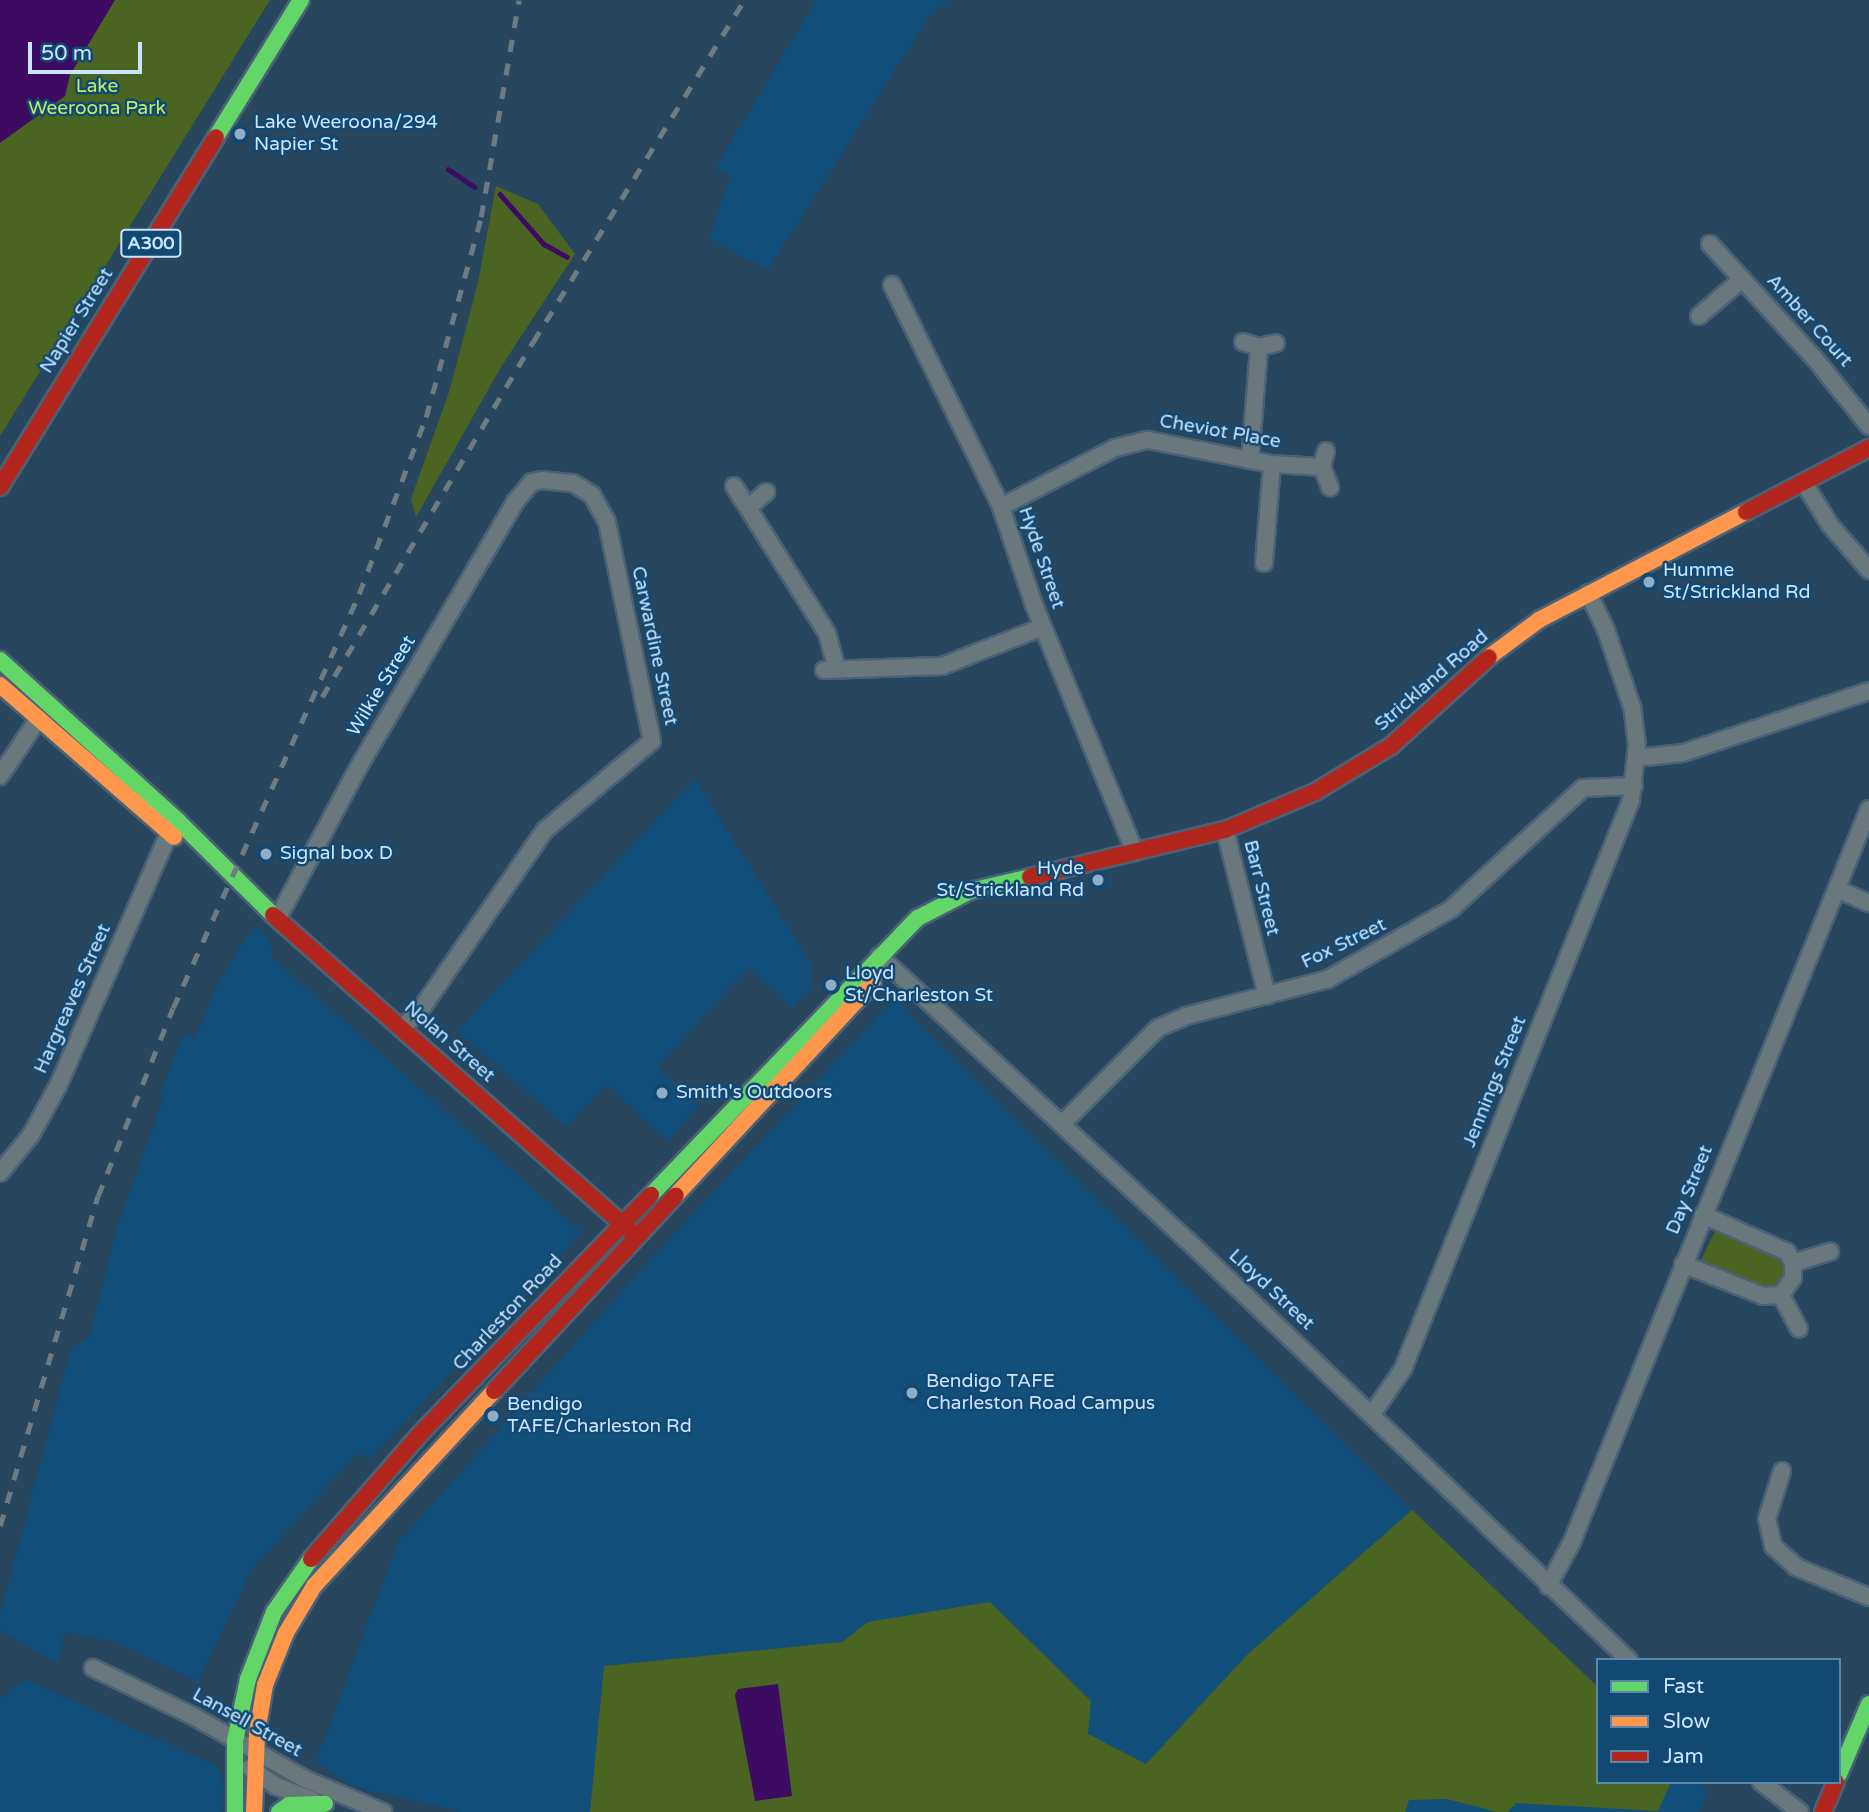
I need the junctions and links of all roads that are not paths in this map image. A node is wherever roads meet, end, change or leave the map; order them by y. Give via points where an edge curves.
1 (284, 0) edge
2 (301, 0) edge
3 (259, 55) junction
4 (171, 197) junction
5 (1710, 244) dead end
6 (1742, 279) junction
7 (892, 285) dead end
8 (1699, 316) dead end
9 (1276, 343) dead end
10 (1869, 426) edge
11 (1869, 447) edge
12 (1326, 451) dead end
13 (0, 453) edge
14 (1250, 460) junction
15 (1272, 464) junction
16 (1322, 467) junction
17 (532, 482) joint
18 (1804, 483) junction
19 (0, 486) edge
20 (734, 486) dead end
21 (1330, 486) dead end
22 (766, 492) dead end
23 (749, 507) junction
24 (1001, 507) junction
25 (1264, 563) dead end
26 (1869, 570) edge
27 (1588, 593) junction
28 (1043, 627) junction
29 (0, 660) edge
30 (0, 685) edge
31 (1869, 691) edge
32 (44, 712) junction
33 (1636, 758) junction
34 (0, 776) edge
35 (1634, 786) junction
36 (1869, 809) edge
37 (173, 827) junction
38 (1225, 830) junction
39 (1135, 852) junction
40 (1837, 889) junction
41 (1869, 903) edge
42 (278, 918) junction
43 (884, 960) junction
44 (1267, 996) junction
45 (402, 1029) junction
46 (1062, 1124) junction
47 (0, 1173) edge
48 (1703, 1215) junction
49 (621, 1223) junction
50 (639, 1239) junction
51 (1830, 1252) dead end
52 (1793, 1263) junction
53 (1683, 1264) junction
54 (1781, 1295) junction
55 (532, 1320) junction
56 (1799, 1329) dead end
57 (548, 1335) junction
58 (1371, 1414) junction
59 (1782, 1471) dead end
60 (1548, 1586) junction
61 (1869, 1597) edge
62 (1627, 1658) edge
63 (93, 1668) dead end
64 (1869, 1704) edge
65 (1863, 1734) edge
66 (234, 1746) junction
67 (255, 1751) junction
68 (1841, 1771) edge
69 (253, 1772) junction
70 (1764, 1784) edge
71 (1835, 1784) edge
72 (325, 1804) junction
73 (235, 1812) edge
74 (254, 1812) edge
75 (279, 1812) edge
76 (374, 1812) edge
77 (383, 1812) edge
78 (1800, 1812) edge
79 (1823, 1812) edge

1 - 3 main road, Napier Street / A300
2 - 3 main road, Napier Street / A300
3 - 4 main road, Napier Street / A300
4 - 13 main road, Napier Street / A300
4 - 19 main road, Napier Street / A300
5 - 6 street, Amber Court
6 - 8 street, Amber Court
6 - 10 street, Amber Court via 1825,369
7 - 24 street, Hyde Street
9 - 14 street via 1251,344
11 - 18 main road, Strickland Road
12 - 16 street
14 - 15 street, Cheviot Place
14 - 24 street, Cheviot Place via 1168,442 1137,442 1115,447
15 - 16 street, Cheviot Place
15 - 25 street
16 - 21 street
17 - 42 street, Wilkie Street via 499,527 358,768
17 - 45 street, Carwardine Street via 573,483 592,495 603,512 653,738 648,747 545,830 424,1005
18 - 26 street via 1830,525
18 - 27 main road, Strickland Road
20 - 23 street
22 - 23 street
23 - 28 street via 827,633 831,670 942,666
24 - 28 street, Hyde Street
27 - 33 street, Jennings Street via 1626,687
27 - 38 main road, Strickland Road via 1512,639 1372,759 1315,792
28 - 39 street, Hyde Street
29 - 32 main road, Nolan Street
30 - 32 main road, Nolan Street
31 - 33 street via 1672,756
32 - 34 street
32 - 37 main road, Nolan Street
33 - 35 street, Jennings Street
35 - 44 street, Fox Street via 1583,788 1495,872 1435,921 1328,979
35 - 58 street, Jennings Street via 1623,829 1403,1369
36 - 40 street, Day Street
37 - 42 main road, Nolan Street
37 - 47 street, Hargreaves Street via 58,1086 31,1135
38 - 39 main road, Strickland Road
38 - 44 street, Barr Street
39 - 43 main road, Strickland Road via 998,886 936,919
40 - 41 street
40 - 48 street, Day Street
42 - 45 main road, Nolan Street
43 - 46 street, Lloyd Street
43 - 49 main road, Charleston Road
43 - 50 main road
44 - 46 street, Fox Street via 1186,1016 1158,1028
45 - 49 main road, Nolan Street
46 - 58 street, Lloyd Street
48 - 52 street via 1779,1247
48 - 53 street, Day Street
49 - 50 main road, Nolan Street
49 - 55 main road, Charleston Road
50 - 57 main road
51 - 52 street
52 - 54 street via 1793,1278
53 - 54 street via 1758,1295
53 - 60 street, Day Street via 1571,1544
54 - 56 street
55 - 57 main road
55 - 66 main road, Charleston Road via 419,1436 286,1592 254,1661
57 - 67 main road via 310,1593 270,1669
58 - 60 street, Lloyd Street
59 - 61 street via 1767,1519 1773,1546 1796,1567
60 - 62 street, Lloyd Street
63 - 66 street, Lansell Street
64 - 65 main road
65 - 68 main road
66 - 67 street, Lansell Street
66 - 69 street, Lansell Street
66 - 73 main road, Charleston Road
67 - 69 main road
67 - 77 street, Lansell Street via 328,1790
69 - 72 street, Lansell Street
69 - 74 main road
70 - 78 street
71 - 79 main road
72 - 75 main road via 289,1805
72 - 76 street, Lansell Street

